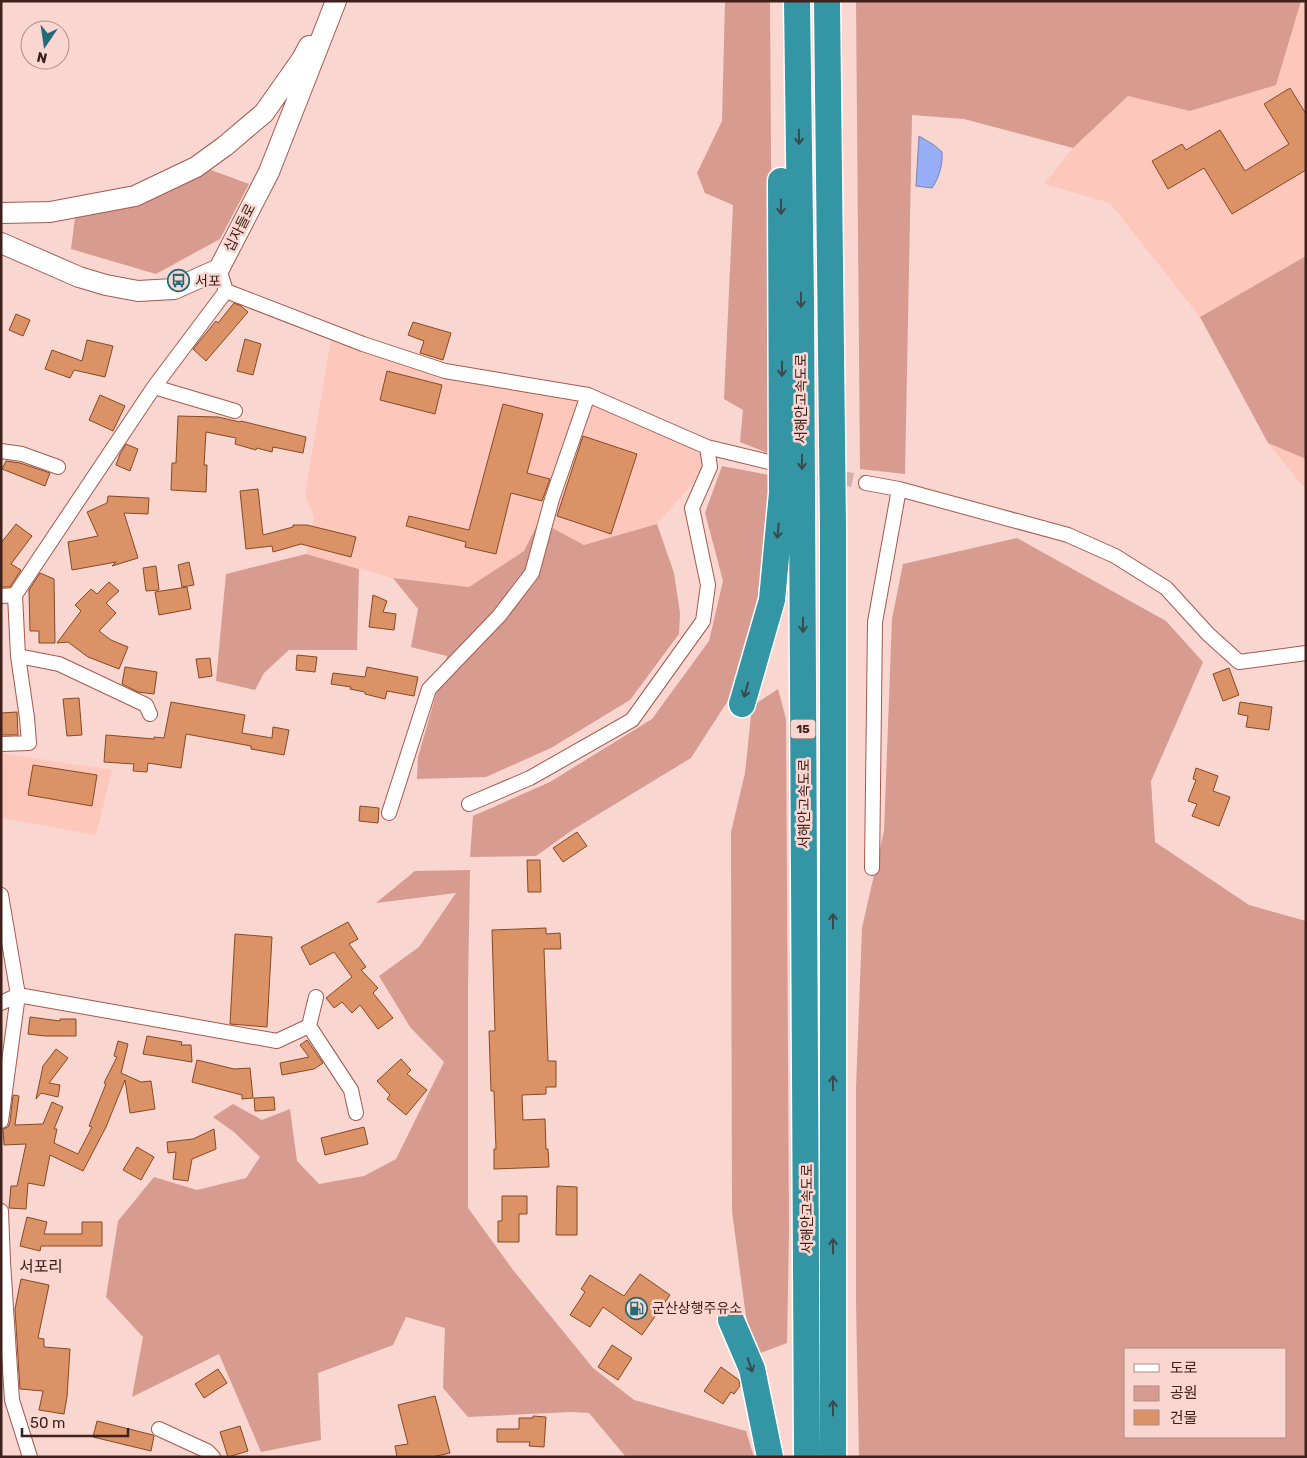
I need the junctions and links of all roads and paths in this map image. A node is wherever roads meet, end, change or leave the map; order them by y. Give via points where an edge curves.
1 (335, 1) edge
2 (797, 1) edge
3 (827, 1) edge
4 (1, 213) edge
5 (1, 243) edge
6 (219, 269) junction
7 (226, 291) junction
8 (154, 387) junction
9 (588, 395) junction
10 (235, 410) dead end
11 (707, 447) junction
12 (1, 450) edge
13 (773, 463) dead end
14 (58, 467) dead end
15 (866, 483) tunnel mouth
16 (899, 489) junction
17 (8, 596) edge
18 (1306, 653) edge
19 (18, 656) junction
20 (742, 704) dead end
21 (150, 714) dead end
22 (1, 744) edge
23 (469, 804) dead end
24 (389, 813) dead end
25 (872, 868) dead end
26 (1, 895) edge
27 (18, 995) junction
28 (316, 997) dead end
29 (1, 1003) edge
30 (309, 1026) junction
31 (356, 1113) dead end
32 (1, 1121) edge
33 (1, 1211) edge
34 (732, 1320) dead end
35 (159, 1429) dead end
36 (30, 1457) edge
37 (213, 1457) edge
38 (770, 1457) edge
39 (808, 1457) edge
40 (832, 1457) edge

1 - 4 main road, 십자들로 via 302,58 264,112 196,167 135,196 50,212
1 - 6 main road, 십자들로 via 269,172
2 -> 20 highway via 781,122 782,492 772,600
2 -> 39 highway, 서해안고속도로 / 15
40 -> 3 highway, 서해안고속도로 / 15 via 834,527
5 - 6 main road, 십자들로 via 79,277 138,291 174,289
6 - 7 street
7 - 8 street
7 - 9 street via 363,344 445,371
8 - 10 street
8 - 17 street
9 - 11 street
9 - 24 street via 552,499 532,572 499,616 429,689
11 - 13 street
11 - 23 street via 710,467 692,508 708,585 703,621 632,720 530,778
12 - 14 street
15 - 16 street
16 - 18 street via 1068,535 1115,556 1166,588 1239,662
16 - 25 street via 875,622
17 - 19 street
19 - 21 street via 59,664 146,705
19 - 22 street via 28,743
26 - 27 street
27 - 29 street
27 - 30 street via 277,1041
27 - 32 street
28 - 30 street
30 - 31 street via 351,1090
33 - 36 street via 12,1400
34 -> 38 highway via 752,1369
35 - 37 street via 207,1451

